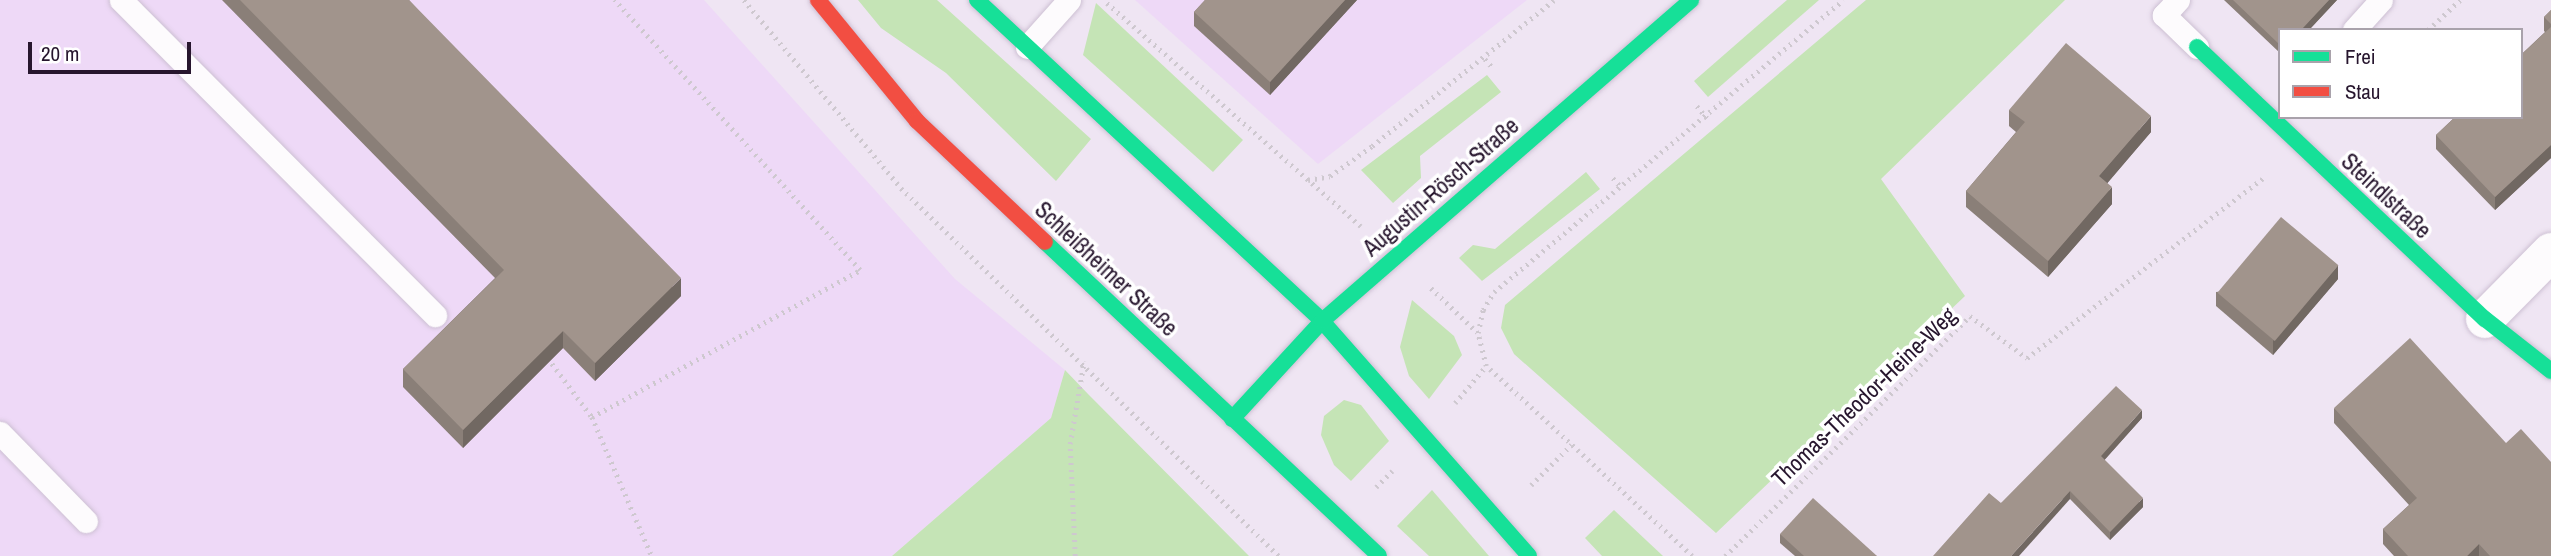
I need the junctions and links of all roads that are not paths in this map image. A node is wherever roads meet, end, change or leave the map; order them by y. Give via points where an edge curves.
1 (121, 0) edge
2 (818, 0) edge
3 (977, 0) edge
4 (1069, 0) edge
5 (1691, 0) edge
6 (2178, 0) edge
7 (2381, 0) edge
8 (2356, 28) edge
9 (1027, 47) junction
10 (2197, 47) joint
11 (2275, 115) edge
12 (2278, 119) edge
13 (2551, 252) edge
14 (435, 315) dead end
15 (2485, 318) junction
16 (1322, 321) junction
17 (2551, 370) edge
18 (1232, 419) junction
19 (0, 433) edge
20 (86, 521) dead end
21 (1379, 556) edge
22 (1529, 556) edge

1 - 14 lane
2 - 18 main road, Schleißheimer Straße via 917,121
3 - 9 main road
4 - 9 lane
5 - 16 main road, Augustin-Rösch-Straße
6 - 10 lane via 2164,15
7 - 8 lane
9 - 16 main road
10 - 11 main road, Steindlstraße
12 - 15 main road, Steindlstraße via 2301,149
13 - 15 street
15 - 17 main road, Steindlstraße
16 - 18 main road, Augustin-Rösch-Straße
16 - 22 main road
18 - 21 main road, Schleißheimer Straße
19 - 20 lane

